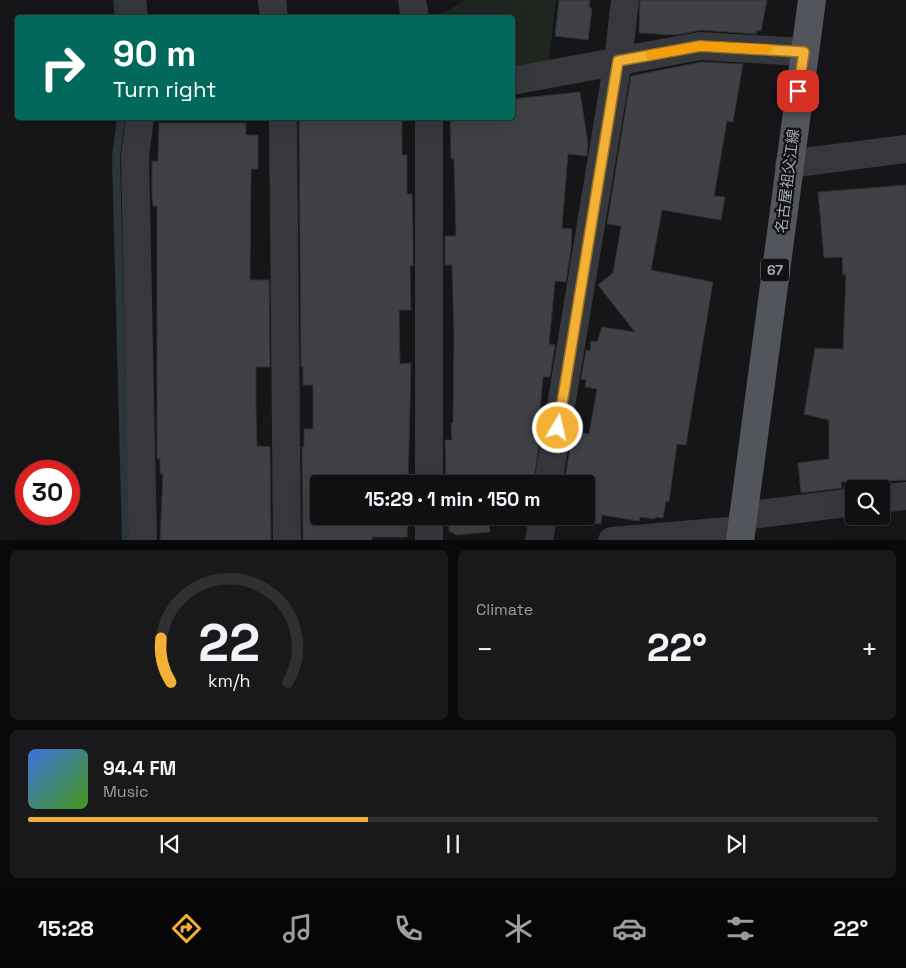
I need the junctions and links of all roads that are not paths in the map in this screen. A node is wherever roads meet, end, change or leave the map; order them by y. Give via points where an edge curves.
1 (132, 0) edge
2 (272, 0) edge
3 (412, 0) edge
4 (625, 0) edge
5 (812, 0) edge
6 (134, 15) edge
7 (274, 15) edge
8 (414, 15) edge
9 (804, 52) junction
10 (618, 61) junction
11 (515, 80) edge
12 (140, 120) edge
13 (283, 120) edge
14 (429, 120) edge
15 (906, 149) edge
16 (789, 164) junction
17 (429, 475) edge
18 (549, 475) edge
19 (906, 496) edge
20 (890, 498) edge
21 (845, 504) edge
22 (429, 525) edge
23 (542, 525) edge
24 (741, 529) edge
25 (144, 540) edge
26 (287, 540) edge
27 (429, 540) edge
28 (539, 540) edge
29 (612, 540) edge

1 - 6 street
2 - 7 street
3 - 8 street
4 - 10 street
5 - 9 main road, 名古屋祖父江線 / 67
9 - 10 street via 700,46
9 - 16 main road, 名古屋祖父江線 / 67
10 - 11 street
10 - 18 street
12 - 25 street via 135,156
13 - 26 street
14 - 17 street
15 - 16 street
16 - 24 main road, 名古屋祖父江線 / 67
19 - 20 street
21 - 24 street
22 - 27 street
23 - 28 street
24 - 29 street

